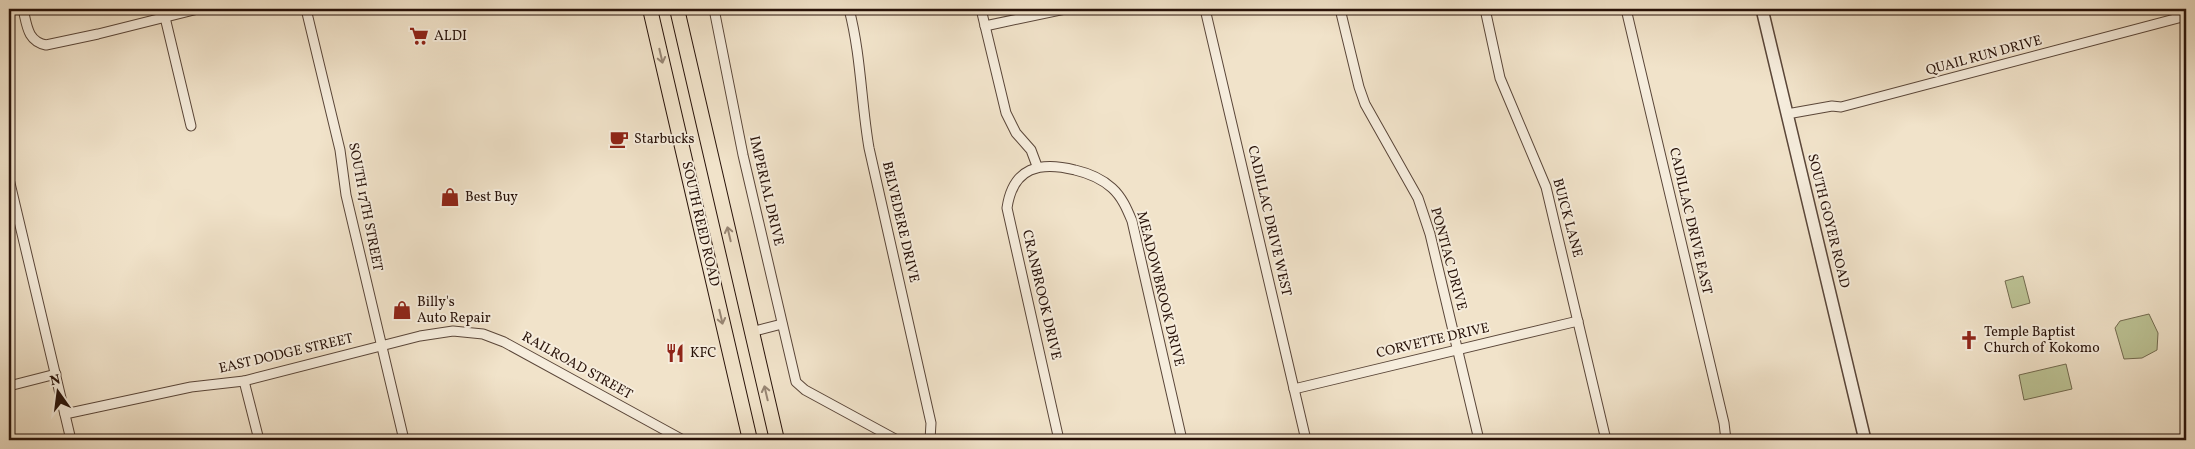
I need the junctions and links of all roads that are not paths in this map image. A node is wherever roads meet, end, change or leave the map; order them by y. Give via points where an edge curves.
1 (23, 9) edge
2 (198, 9) edge
3 (306, 9) edge
4 (650, 9) edge
5 (677, 9) edge
6 (714, 9) edge
7 (850, 9) edge
8 (981, 9) edge
9 (1065, 9) edge
10 (1205, 9) edge
11 (1340, 9) edge
12 (1484, 9) edge
13 (1626, 9) edge
14 (1762, 9) edge
15 (164, 13) edge
16 (2186, 16) edge
17 (986, 26) junction
18 (1787, 114) junction
19 (191, 126) dead end
20 (1037, 166) junction
21 (9, 179) edge
22 (1578, 321) junction
23 (782, 324) junction
24 (453, 331) joint
25 (751, 332) junction
26 (381, 346) junction
27 (1457, 349) junction
28 (56, 374) junction
29 (244, 381) junction
30 (9, 386) edge
31 (1294, 389) junction
32 (65, 414) junction
33 (71, 440) edge
34 (259, 440) edge
35 (404, 440) edge
36 (683, 440) edge
37 (750, 440) edge
38 (776, 440) edge
39 (897, 440) edge
40 (930, 440) edge
41 (1059, 440) edge
42 (1182, 440) edge
43 (1306, 440) edge
44 (1479, 440) edge
45 (1606, 440) edge
46 (1726, 440) edge
47 (1865, 440) edge

1 - 15 street via 28,31 38,43 46,45 98,34
2 - 15 street
3 - 26 street, SOUTH 17TH STREET via 340,150 346,195
4 -> 37 main road, SOUTH REED ROAD
25 -> 5 main road, SOUTH REED ROAD
6 - 23 street, IMPERIAL DRIVE
7 - 40 street, BELVEDERE DRIVE via 860,58 869,148 931,423
8 - 17 street
9 - 17 street
10 - 31 street, CADILLAC DRIVE WEST
11 - 27 street, PONTIAC DRIVE via 1365,104 1418,198 1430,234
12 - 22 street, BUICK LANE via 1500,78 1546,186
13 - 46 street, CADILLAC DRIVE EAST
14 - 18 street, SOUTH GOYER ROAD
15 - 19 street
16 - 18 street, QUAIL RUN DRIVE via 1859,102
17 - 20 street via 1006,113
18 - 47 street, SOUTH GOYER ROAD
20 - 41 street, CRANBROOK DRIVE via 1015,184 1007,208
20 - 42 street, MEADOWBROOK DRIVE via 1055,165 1088,173 1112,188 1124,202 1132,221
21 - 28 street
22 - 27 street, CORVETTE DRIVE
22 - 45 street, BUICK LANE
23 - 25 street
23 - 39 street, IMPERIAL DRIVE via 795,378 805,390
24 - 26 street, EAST DODGE STREET
24 - 36 street, RAILROAD STREET via 483,334 504,342
38 -> 25 main road, SOUTH REED ROAD
26 - 29 street, EAST DODGE STREET
26 - 35 street, SOUTH 17TH STREET
27 - 31 street, CORVETTE DRIVE
27 - 44 street, PONTIAC DRIVE
28 - 30 street
28 - 32 street
29 - 32 street, EAST DODGE STREET via 191,387
29 - 34 street
31 - 43 street, CADILLAC DRIVE WEST
32 - 33 street

